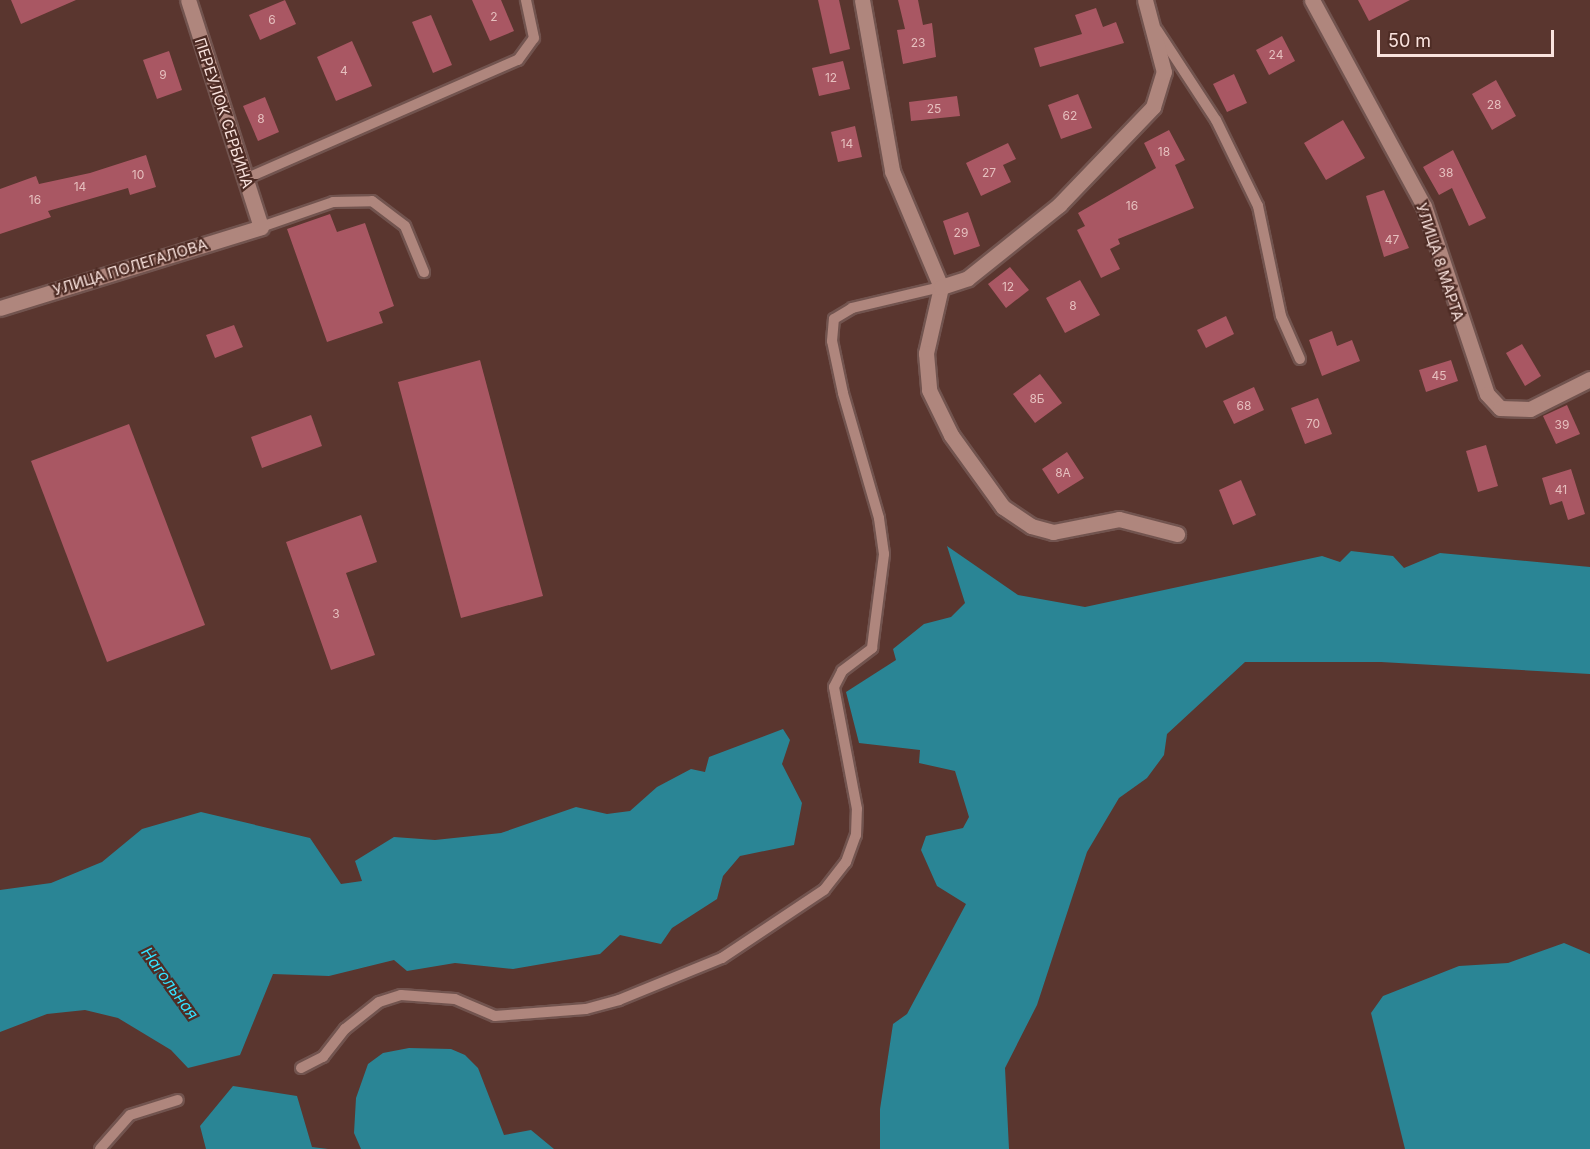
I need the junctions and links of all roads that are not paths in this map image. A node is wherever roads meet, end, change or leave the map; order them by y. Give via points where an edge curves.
1 (188, 0) edge
2 (526, 0) edge
3 (862, 0) edge
4 (1146, 0) edge
5 (1312, 0) edge
6 (1154, 26) junction
7 (245, 179) junction
8 (261, 227) junction
9 (424, 272) dead end
10 (941, 288) junction
11 (0, 308) edge
12 (1300, 358) dead end
13 (1590, 379) edge
14 (1177, 534) dead end
15 (301, 1068) dead end
16 (178, 1100) dead end
17 (100, 1149) edge

1 - 7 street, ПЕРЕУЛОК СЕРБИНА
2 - 7 lane via 534,38 518,60
3 - 10 street via 892,171
4 - 6 street
5 - 13 street, УЛИЦА 8 МАРТА via 1424,207 1487,394 1500,408 1530,409
6 - 10 street via 1164,72 1153,107 1059,205 968,278
6 - 12 lane via 1216,120 1258,206 1281,316
7 - 8 street, ПЕРЕУЛОК СЕРБИНА
8 - 9 lane via 333,202 372,201 405,226
8 - 11 street, УЛИЦА ПОЛЕГАЛОВА
10 - 14 street via 926,353 929,390 975,476 1003,507 1031,526 1053,532 1119,519
10 - 15 lane via 852,308 834,319 838,372 879,518 884,554 872,648 842,670 834,687 856,809 856,836 846,862 824,890 722,958 619,1000 586,1009 495,1016 455,999 400,995 379,1002 345,1029 323,1058
16 - 17 lane via 130,1115

